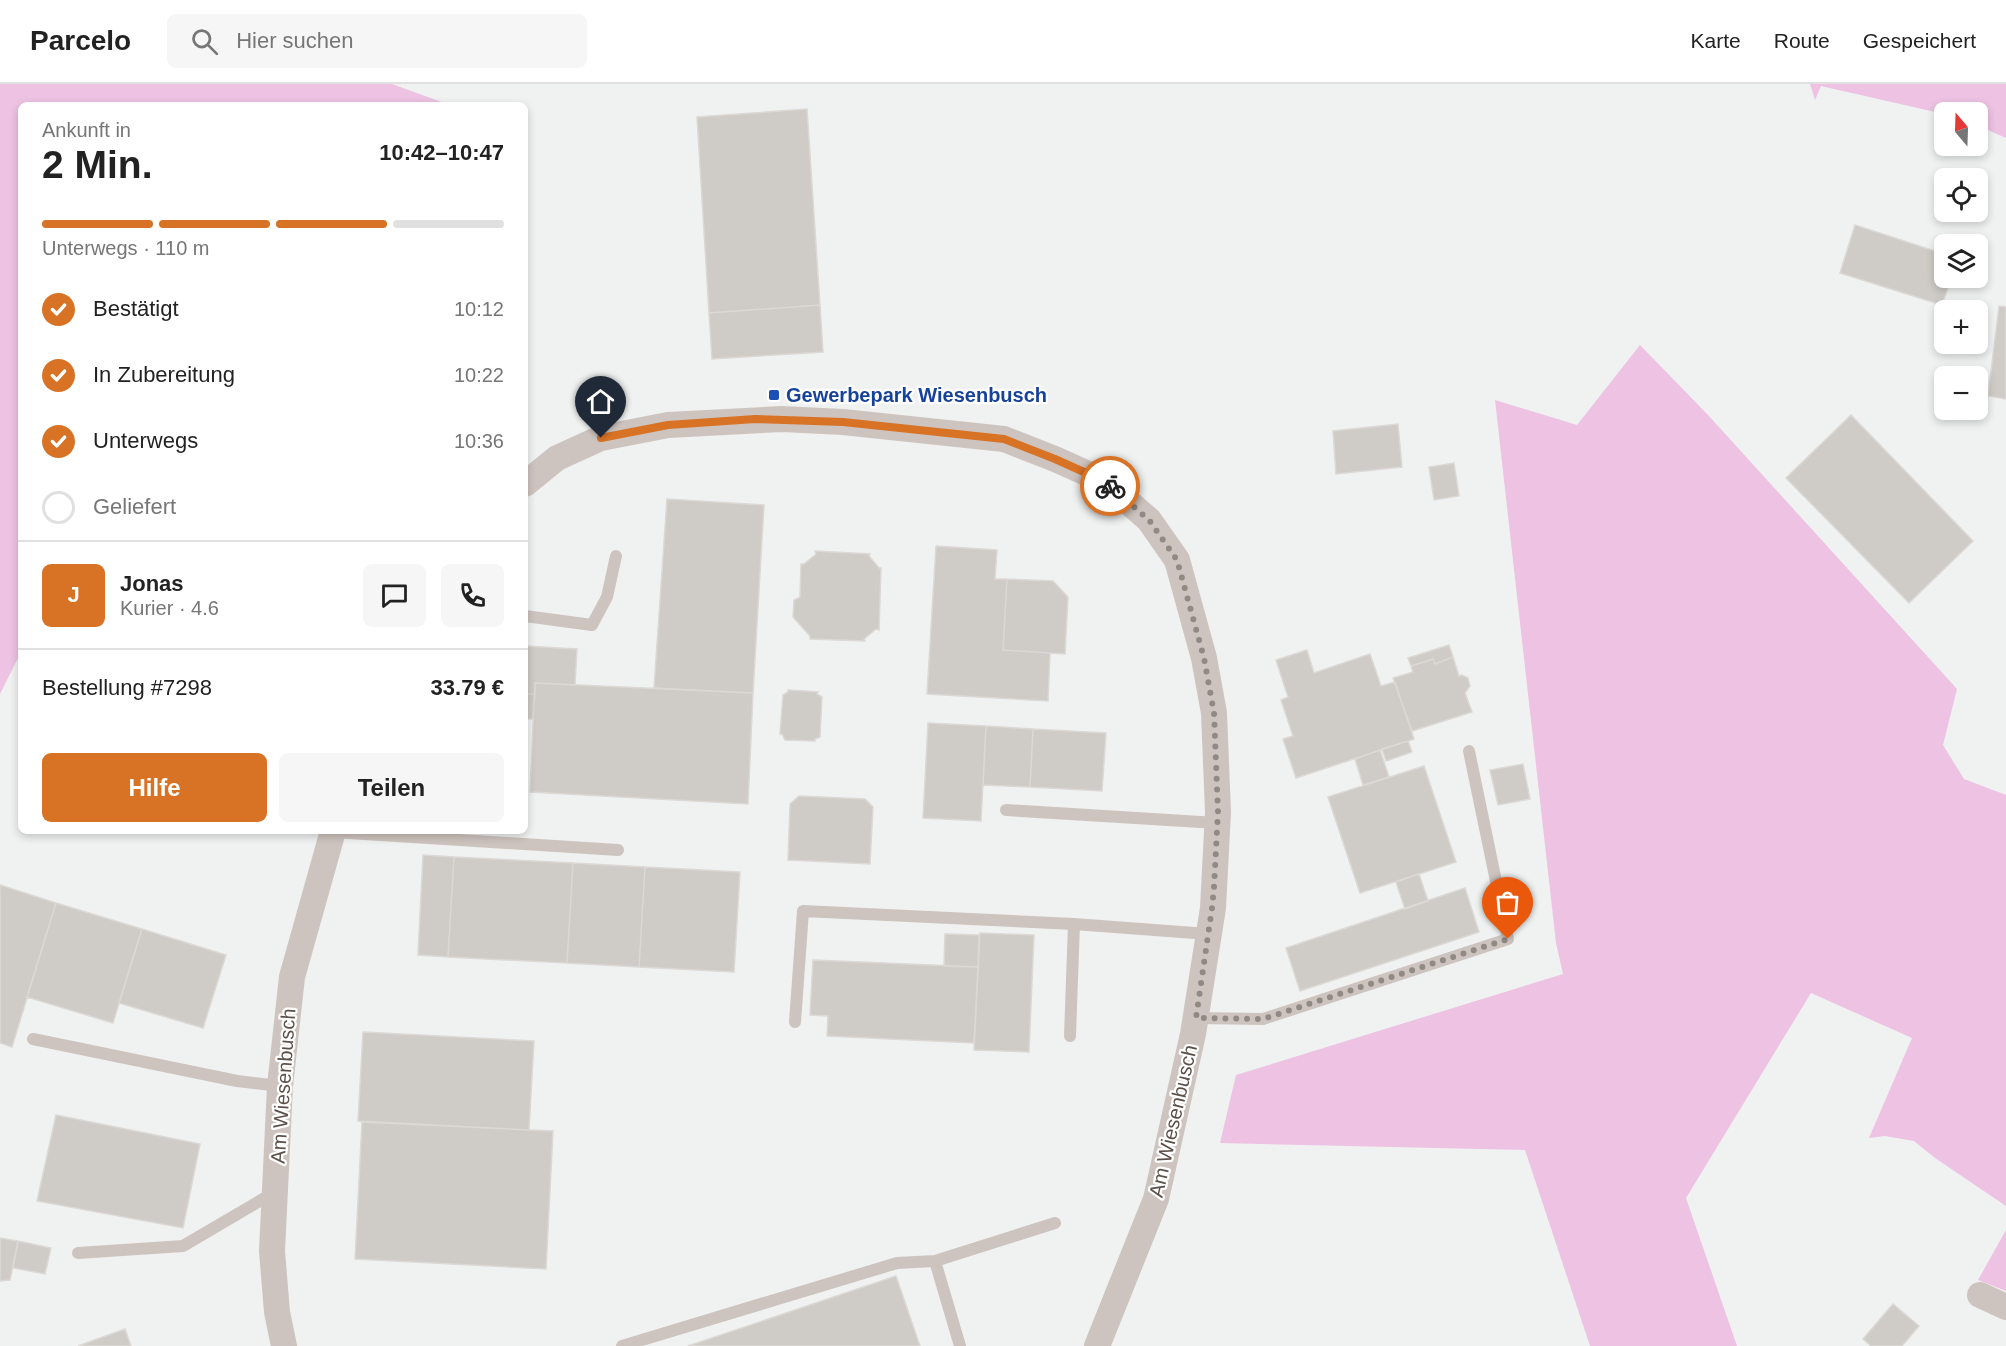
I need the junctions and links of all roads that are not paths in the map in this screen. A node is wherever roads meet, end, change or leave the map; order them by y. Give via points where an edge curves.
1 (528, 481) edge
2 (616, 556) dead end
3 (528, 616) edge
4 (1469, 751) dead end
5 (1006, 810) dead end
6 (1217, 823) junction
7 (332, 834) edge
8 (378, 834) edge
9 (618, 850) dead end
10 (1074, 924) junction
11 (1208, 934) junction
12 (1196, 1018) junction
13 (795, 1022) dead end
14 (1070, 1036) dead end
15 (33, 1039) dead end
16 (280, 1086) junction
17 (275, 1192) junction
18 (1055, 1223) dead end
19 (78, 1253) dead end
20 (935, 1261) junction
21 (1980, 1295) dead end
22 (2006, 1307) edge
23 (284, 1346) edge
24 (622, 1346) edge
25 (960, 1346) edge
26 (1097, 1346) edge

1 - 6 street, Am Wiesenbusch via 556,458 601,438 668,425 764,419 843,422 1004,439 1104,481 1149,520 1177,560 1204,658 1214,713
2 - 3 lane via 607,597 592,625
4 - 12 lane via 1508,939 1263,1019
5 - 6 lane
6 - 11 street, Am Wiesenbusch
7 - 16 street, Am Wiesenbusch via 292,977
8 - 9 lane
10 - 11 lane
10 - 13 lane via 803,911
10 - 14 lane
11 - 12 street, Am Wiesenbusch
12 - 26 street, Am Wiesenbusch via 1156,1199
15 - 16 lane via 237,1081
16 - 17 street, Am Wiesenbusch
17 - 19 lane via 183,1246
17 - 23 street, Am Wiesenbusch via 272,1251
18 - 20 lane
20 - 24 lane via 897,1263
20 - 25 lane
21 - 22 street

